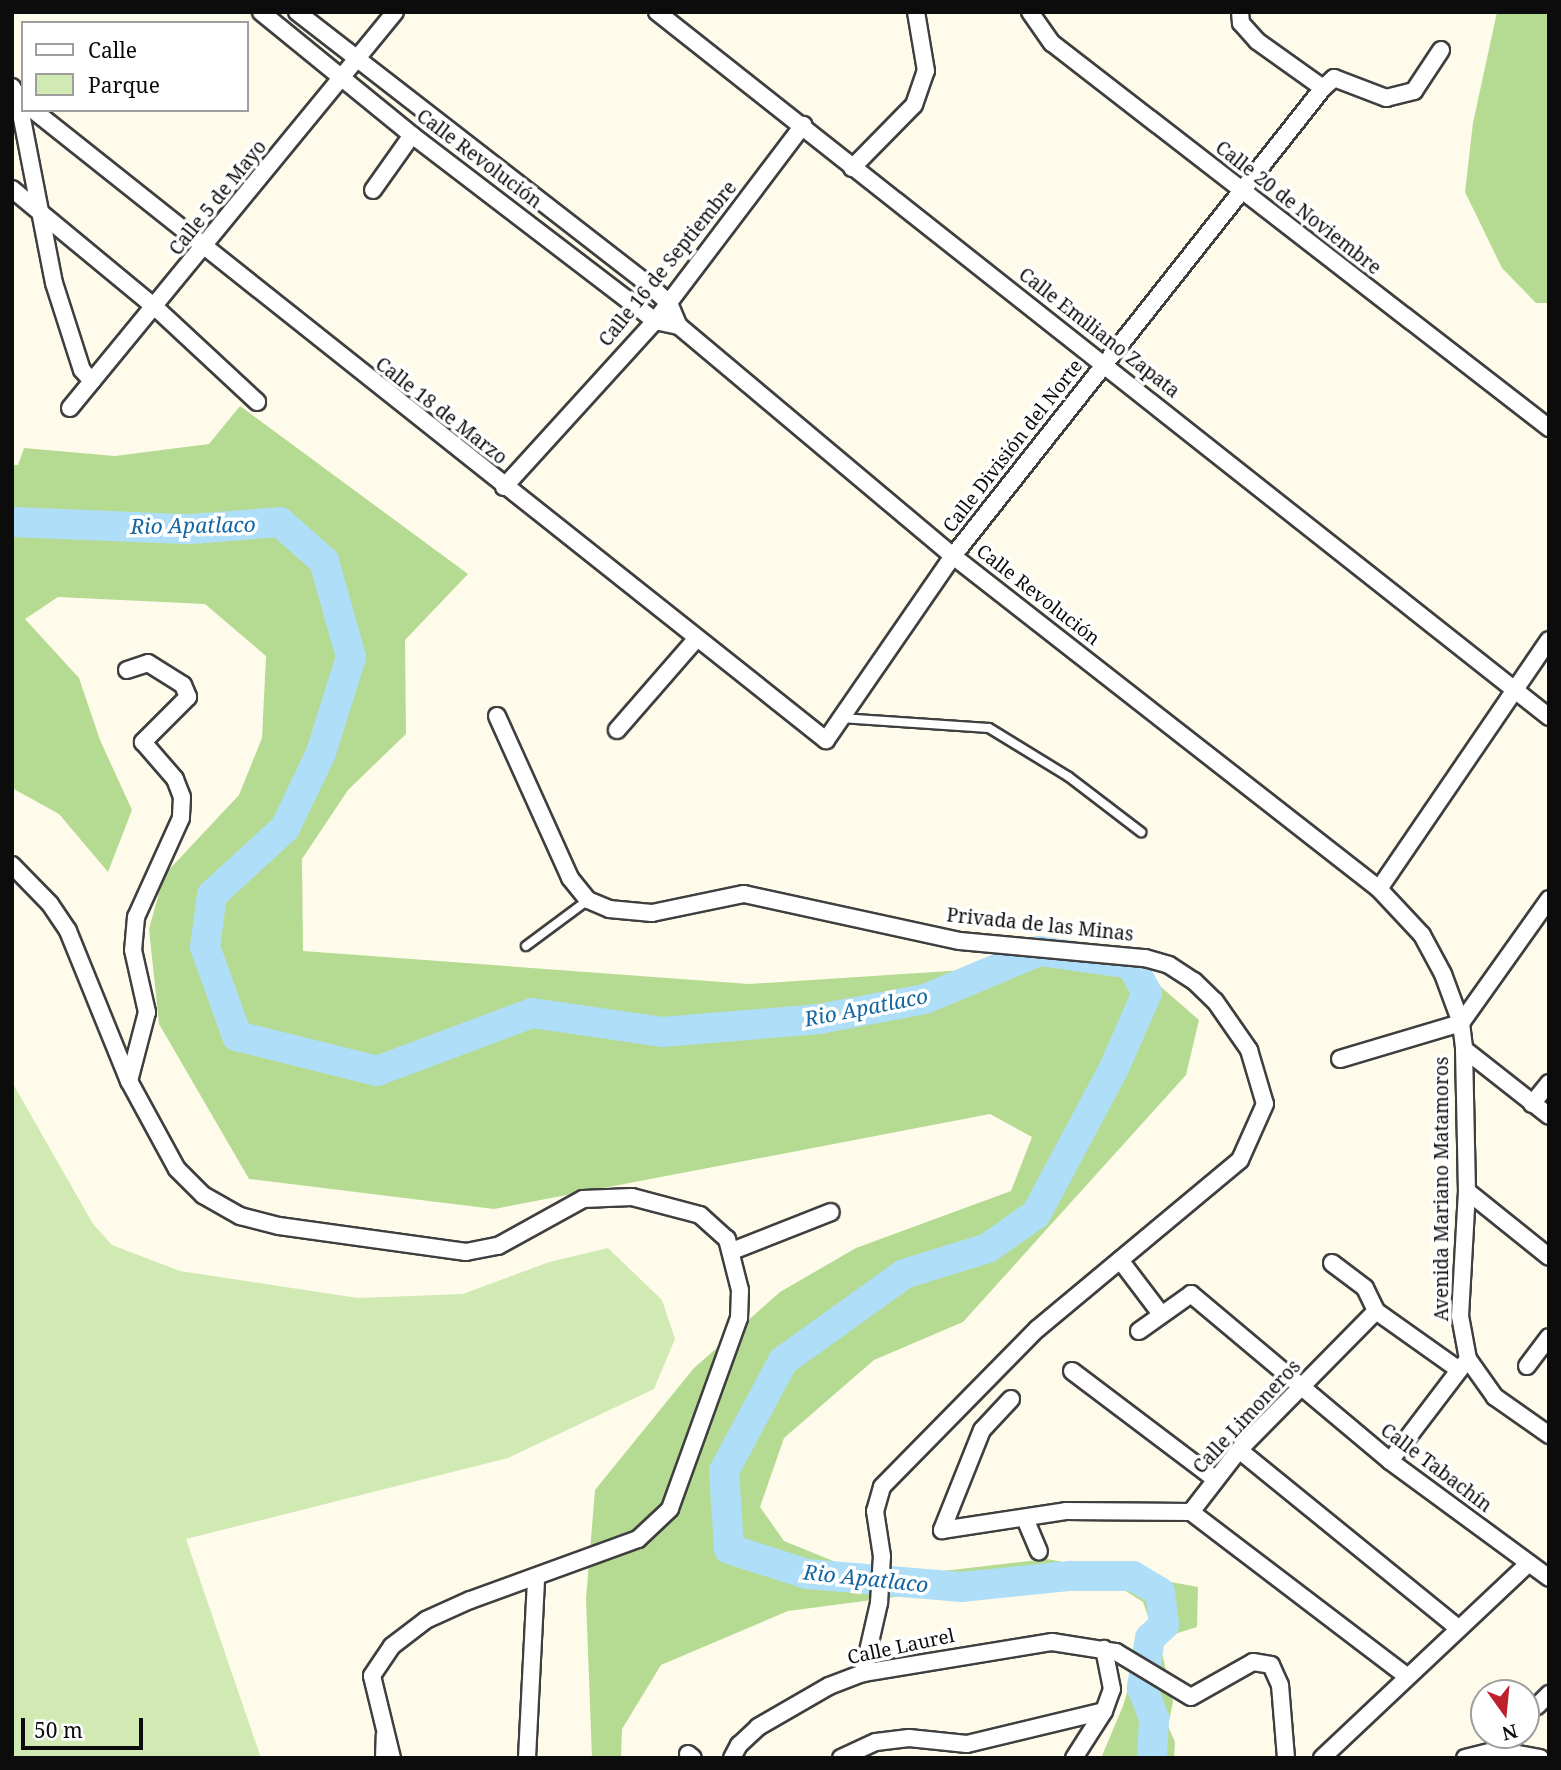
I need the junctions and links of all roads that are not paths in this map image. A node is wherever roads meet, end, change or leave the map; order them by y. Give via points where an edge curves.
1 (261, 12) edge
2 (297, 12) edge
3 (395, 12) edge
4 (657, 12) edge
5 (916, 12) edge
6 (1030, 12) edge
7 (1240, 12) edge
8 (1441, 50) dead end
9 (358, 60) junction
10 (343, 77) junction
11 (1323, 88) junction
12 (16, 95) edge
13 (35, 112) edge
14 (803, 125) junction
15 (412, 135) junction
16 (852, 168) junction
17 (12, 188) edge
18 (373, 190) dead end
19 (1241, 191) junction
20 (37, 208) junction
21 (204, 249) junction
22 (669, 303) junction
23 (156, 308) junction
24 (655, 321) junction
25 (679, 326) junction
26 (1104, 363) junction
27 (92, 381) junction
28 (257, 402) dead end
29 (70, 408) dead end
30 (1549, 428) edge
31 (503, 487) junction
32 (953, 556) junction
33 (696, 639) junction
34 (1549, 640) edge
35 (127, 670) dead end
36 (1516, 687) junction
37 (497, 716) dead end
38 (1549, 717) edge
39 (840, 718) junction
40 (617, 730) dead end
41 (826, 740) joint
42 (1141, 832) dead end
43 (12, 865) edge
44 (1379, 889) junction
45 (1549, 899) edge
46 (588, 900) junction
47 (526, 946) dead end
48 (1461, 1023) junction
49 (1464, 1049) junction
50 (1340, 1059) dead end
51 (129, 1081) junction
52 (1549, 1083) edge
53 (1532, 1104) junction
54 (1549, 1116) edge
55 (1467, 1191) junction
56 (831, 1212) dead end
57 (732, 1251) junction
58 (1549, 1257) edge
59 (1120, 1260) junction
60 (1332, 1263) dead end
61 (1161, 1314) junction
62 (1370, 1316) junction
63 (1139, 1331) dead end
64 (1549, 1337) edge
65 (1463, 1364) junction
66 (1527, 1366) dead end
67 (1072, 1371) dead end
68 (1301, 1389) junction
69 (1012, 1399) dead end
70 (1549, 1435) edge
71 (1238, 1450) junction
72 (1390, 1461) junction
73 (1215, 1479) junction
74 (1191, 1512) junction
75 (1026, 1521) junction
76 (1039, 1551) dead end
77 (1528, 1563) junction
78 (536, 1578) junction
79 (1549, 1578) edge
80 (1457, 1627) junction
81 (1104, 1649) junction
82 (863, 1673) junction
83 (1406, 1676) junction
84 (1104, 1711) junction
85 (381, 1726) junction
86 (380, 1758) edge
87 (392, 1758) edge
88 (527, 1758) edge
89 (732, 1758) edge
90 (841, 1758) edge
91 (1074, 1758) edge
92 (1286, 1758) edge
93 (1322, 1758) edge
94 (1465, 1758) edge
95 (1540, 1758) edge

1 - 10 street, Calle Revolución
2 - 9 street, Calle Revolución
3 - 9 street, Calle 5 de Mayo
4 - 14 street, Calle Emiliano Zapata
5 - 16 street via 926,71 914,105
6 - 19 street, Calle 20 de Noviembre via 1052,43
7 - 11 street via 1241,23 1257,41
8 - 11 street via 1414,91 1386,98 1334,78
9 - 10 street, Calle 5 de Mayo
9 - 22 street, Calle Revolución
10 - 15 street, Calle Revolución
10 - 21 street, Calle 5 de Mayo
11 - 19 street, Calle División del Norte
12 - 20 street
13 - 21 street, Calle 18 de Marzo
14 - 16 street, Calle Emiliano Zapata
14 - 22 street, Calle 16 de Septiembre
15 - 18 street
15 - 24 street, Calle Revolución
16 - 26 street, Calle Emiliano Zapata
17 - 20 street
19 - 26 street, Calle División del Norte
19 - 30 street, Calle 20 de Noviembre
20 - 23 street
20 - 27 street via 54,283 82,370
21 - 23 street, Calle 5 de Mayo
21 - 31 street, Calle 18 de Marzo
22 - 24 street, Calle 16 de Septiembre
22 - 25 street, Calle Revolución
23 - 27 street, Calle 5 de Mayo
23 - 28 street
24 - 25 street, Calle Revolución
24 - 31 street, Calle 16 de Septiembre
25 - 32 street, Calle Revolución
26 - 32 street, Calle División del Norte
26 - 36 street, Calle Emiliano Zapata
27 - 29 street, Calle 5 de Mayo
31 - 33 street, Calle 18 de Marzo
32 - 39 street, Calle División del Norte
32 - 44 street, Calle Revolución
33 - 40 street
33 - 41 street, Calle 18 de Marzo
34 - 36 street
35 - 51 street via 148,663 183,685 188,697 143,743 175,779 182,797 181,818 136,917 133,950 147,1012
36 - 38 street
36 - 44 street
37 - 46 street via 570,878
39 - 41 street, Calle División del Norte
39 - 42 lane via 989,728 1069,777
43 - 51 street via 50,904 68,931
44 - 48 street, Avenida Mariano Matamoros via 1422,935 1444,974
45 - 48 street
46 - 47 lane
46 - 59 street, Privada de las Minas via 609,909 652,913 744,894 961,941 1145,957 1194,981 1215,1001 1249,1050 1265,1104 1240,1160
48 - 49 street, Avenida Mariano Matamoros
48 - 50 street
49 - 53 street
49 - 55 street, Avenida Mariano Matamoros
51 - 57 street via 177,1169 203,1195 240,1216 279,1226 466,1252 498,1246 583,1199 632,1197 700,1215 727,1239
52 - 53 street
53 - 54 street
55 - 58 street
55 - 65 street, Avenida Mariano Matamoros via 1460,1316
56 - 57 street
57 - 78 street via 740,1290 739,1318 670,1509 638,1539
59 - 61 street
59 - 82 street, Privada de las Minas via 1037,1329 882,1487 875,1511 882,1556 879,1604
60 - 62 street via 1365,1288
61 - 63 street
61 - 68 street, Calle Tabachín via 1191,1294
62 - 65 street
62 - 68 street, Calle Limoneros
64 - 66 street
65 - 70 street, Avenida Mariano Matamoros via 1495,1397
65 - 72 street
67 - 73 street
68 - 71 street, Calle Limoneros
68 - 72 street, Calle Tabachín
69 - 75 street via 982,1430 942,1531
71 - 73 street, Calle Limoneros
71 - 80 street
72 - 77 street, Calle Tabachín
73 - 74 street, Calle Limoneros
74 - 75 street via 1066,1511
74 - 83 street
75 - 76 street
77 - 79 street, Calle Tabachín
77 - 80 street
78 - 85 street via 426,1620 392,1646 372,1676
78 - 88 street
80 - 83 street
81 - 82 street, Calle Laurel via 1052,1642
81 - 84 street via 1112,1689
81 - 92 street, Calle Laurel via 1129,1658 1191,1697 1253,1662 1271,1665 1280,1685
82 - 89 street, Calle Laurel via 829,1686 758,1727
83 - 93 street
84 - 90 street via 967,1744 909,1738 876,1742
84 - 91 street
85 - 86 lane
85 - 87 street
94 - 95 street via 1497,1751

